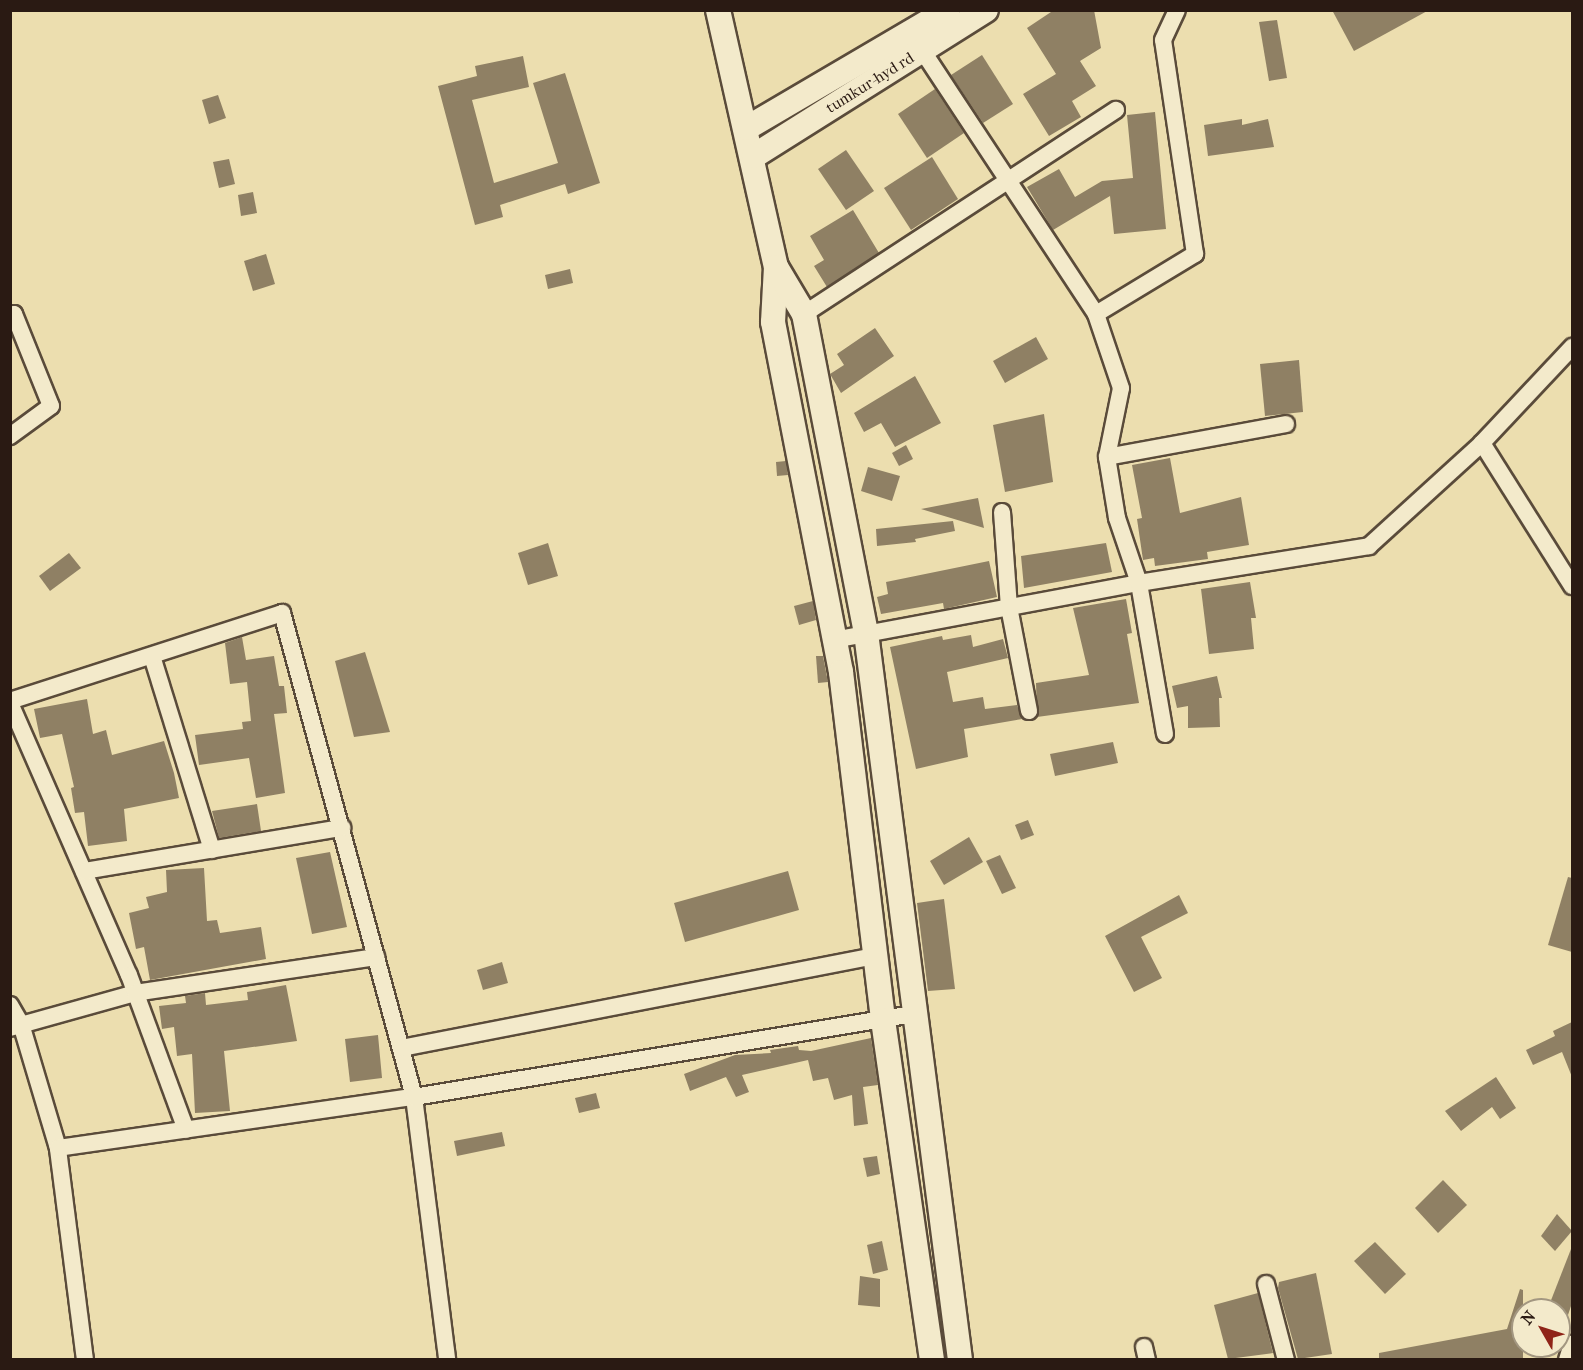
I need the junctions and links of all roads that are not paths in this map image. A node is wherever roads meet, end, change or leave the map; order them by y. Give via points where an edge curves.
1 (718, 10) edge
2 (948, 10) edge
3 (986, 10) edge
4 (1177, 10) edge
5 (922, 50) junction
6 (1116, 110) dead end
7 (747, 128) junction
8 (754, 156) junction
9 (1007, 180) junction
10 (776, 267) junction
11 (12, 312) edge
12 (804, 314) junction
13 (1096, 314) junction
14 (1572, 347) edge
15 (1286, 424) dead end
16 (10, 436) edge
17 (1482, 443) junction
18 (1107, 457) junction
19 (1002, 512) dead end
20 (1139, 583) junction
21 (1572, 586) edge
22 (1009, 607) junction
23 (866, 633) junction
24 (834, 640) junction
25 (152, 656) junction
26 (10, 702) edge
27 (1029, 711) dead end
28 (1165, 734) dead end
29 (342, 828) junction
30 (212, 850) junction
31 (84, 872) junction
32 (875, 956) junction
33 (376, 957) junction
34 (135, 993) junction
35 (10, 1005) edge
36 (914, 1014) junction
37 (883, 1020) junction
38 (16, 1026) edge
39 (401, 1048) junction
40 (414, 1097) junction
41 (186, 1130) junction
42 (58, 1148) junction
43 (1266, 1284) dead end
44 (1572, 1344) edge
45 (85, 1359) edge
46 (447, 1359) edge
47 (932, 1359) edge
48 (960, 1359) edge
49 (1286, 1359) edge
50 (1567, 1359) edge

1 - 7 main road
2 - 7 main road, tumkur-hyd rd
3 - 5 main road, tumkur-hyd rd
4 - 13 street via 1163,40 1195,254
5 - 8 main road, tumkur-hyd rd
5 - 9 street
6 - 9 street
7 - 8 main road
8 - 10 main road
9 - 12 street
9 - 13 street
10 - 12 main road
10 - 24 main road via 772,322
11 - 16 street via 51,406
12 - 23 main road
13 - 18 street via 1121,388
14 - 17 street
15 - 18 street
17 - 20 street via 1369,546
17 - 21 street
18 - 20 street via 1117,518
19 - 22 street
20 - 22 street
20 - 28 street
22 - 23 street
22 - 27 street
23 - 24 street
23 - 36 main road
24 - 32 main road
25 - 26 street
25 - 29 street via 282,614
25 - 30 street
26 - 31 street
29 - 30 street
29 - 33 street
30 - 31 street
31 - 34 street
32 - 37 main road
32 - 39 street
33 - 34 street
33 - 39 street
34 - 38 street
34 - 41 street
35 - 38 street
36 - 37 street
36 - 48 main road
37 - 40 street
37 - 47 main road
38 - 42 street
39 - 40 street
40 - 41 street
40 - 46 street
41 - 42 street
42 - 45 street
43 - 49 street
44 - 50 street

